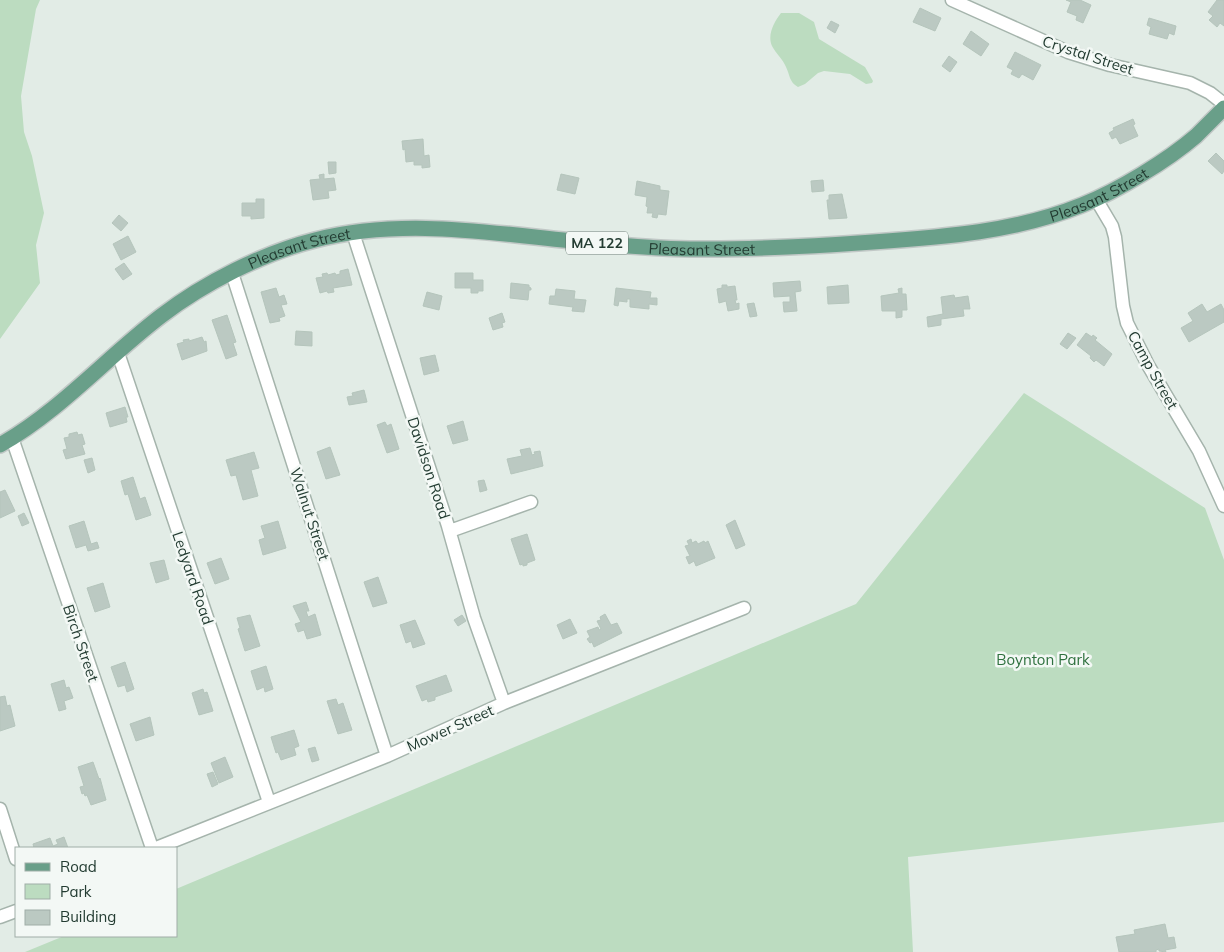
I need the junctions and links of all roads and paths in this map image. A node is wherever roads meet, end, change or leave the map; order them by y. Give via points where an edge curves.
1 (952, 0) edge
2 (1224, 104) edge
3 (1224, 108) edge
4 (1096, 199) junction
5 (353, 233) junction
6 (232, 273) junction
7 (118, 353) junction
8 (6, 442) edge
9 (531, 502) dead end
10 (1224, 506) edge
11 (450, 531) junction
12 (744, 608) dead end
13 (504, 703) junction
14 (387, 756) junction
15 (269, 802) junction
16 (0, 809) edge
17 (154, 847) edge
18 (156, 847) edge
19 (15, 856) edge
20 (15, 911) edge
21 (0, 917) edge

1 - 2 street, Crystal Street via 1068,52 1190,83
3 - 4 main road, Pleasant Street / MA 122 via 1177,150
4 - 5 main road, Pleasant Street / MA 122 via 1002,229 832,245 705,250 592,243 477,230 387,228
4 - 10 street, Camp Street via 1115,237 1127,324 1199,451
5 - 6 main road, Pleasant Street / MA 122 via 317,239 278,251
5 - 11 street, Davidson Road
6 - 7 main road, Pleasant Street / MA 122 via 161,315
6 - 14 street, Walnut Street
7 - 8 main road, Pleasant Street / MA 122
7 - 15 street, Ledyard Road
8 - 17 street, Birch Street
9 - 11 street
11 - 13 street, Davidson Road via 474,618
12 - 13 street, Mower Street
13 - 14 street, Mower Street
14 - 15 street, Mower Street
15 - 18 street, Mower Street
16 - 19 street
20 - 21 street

